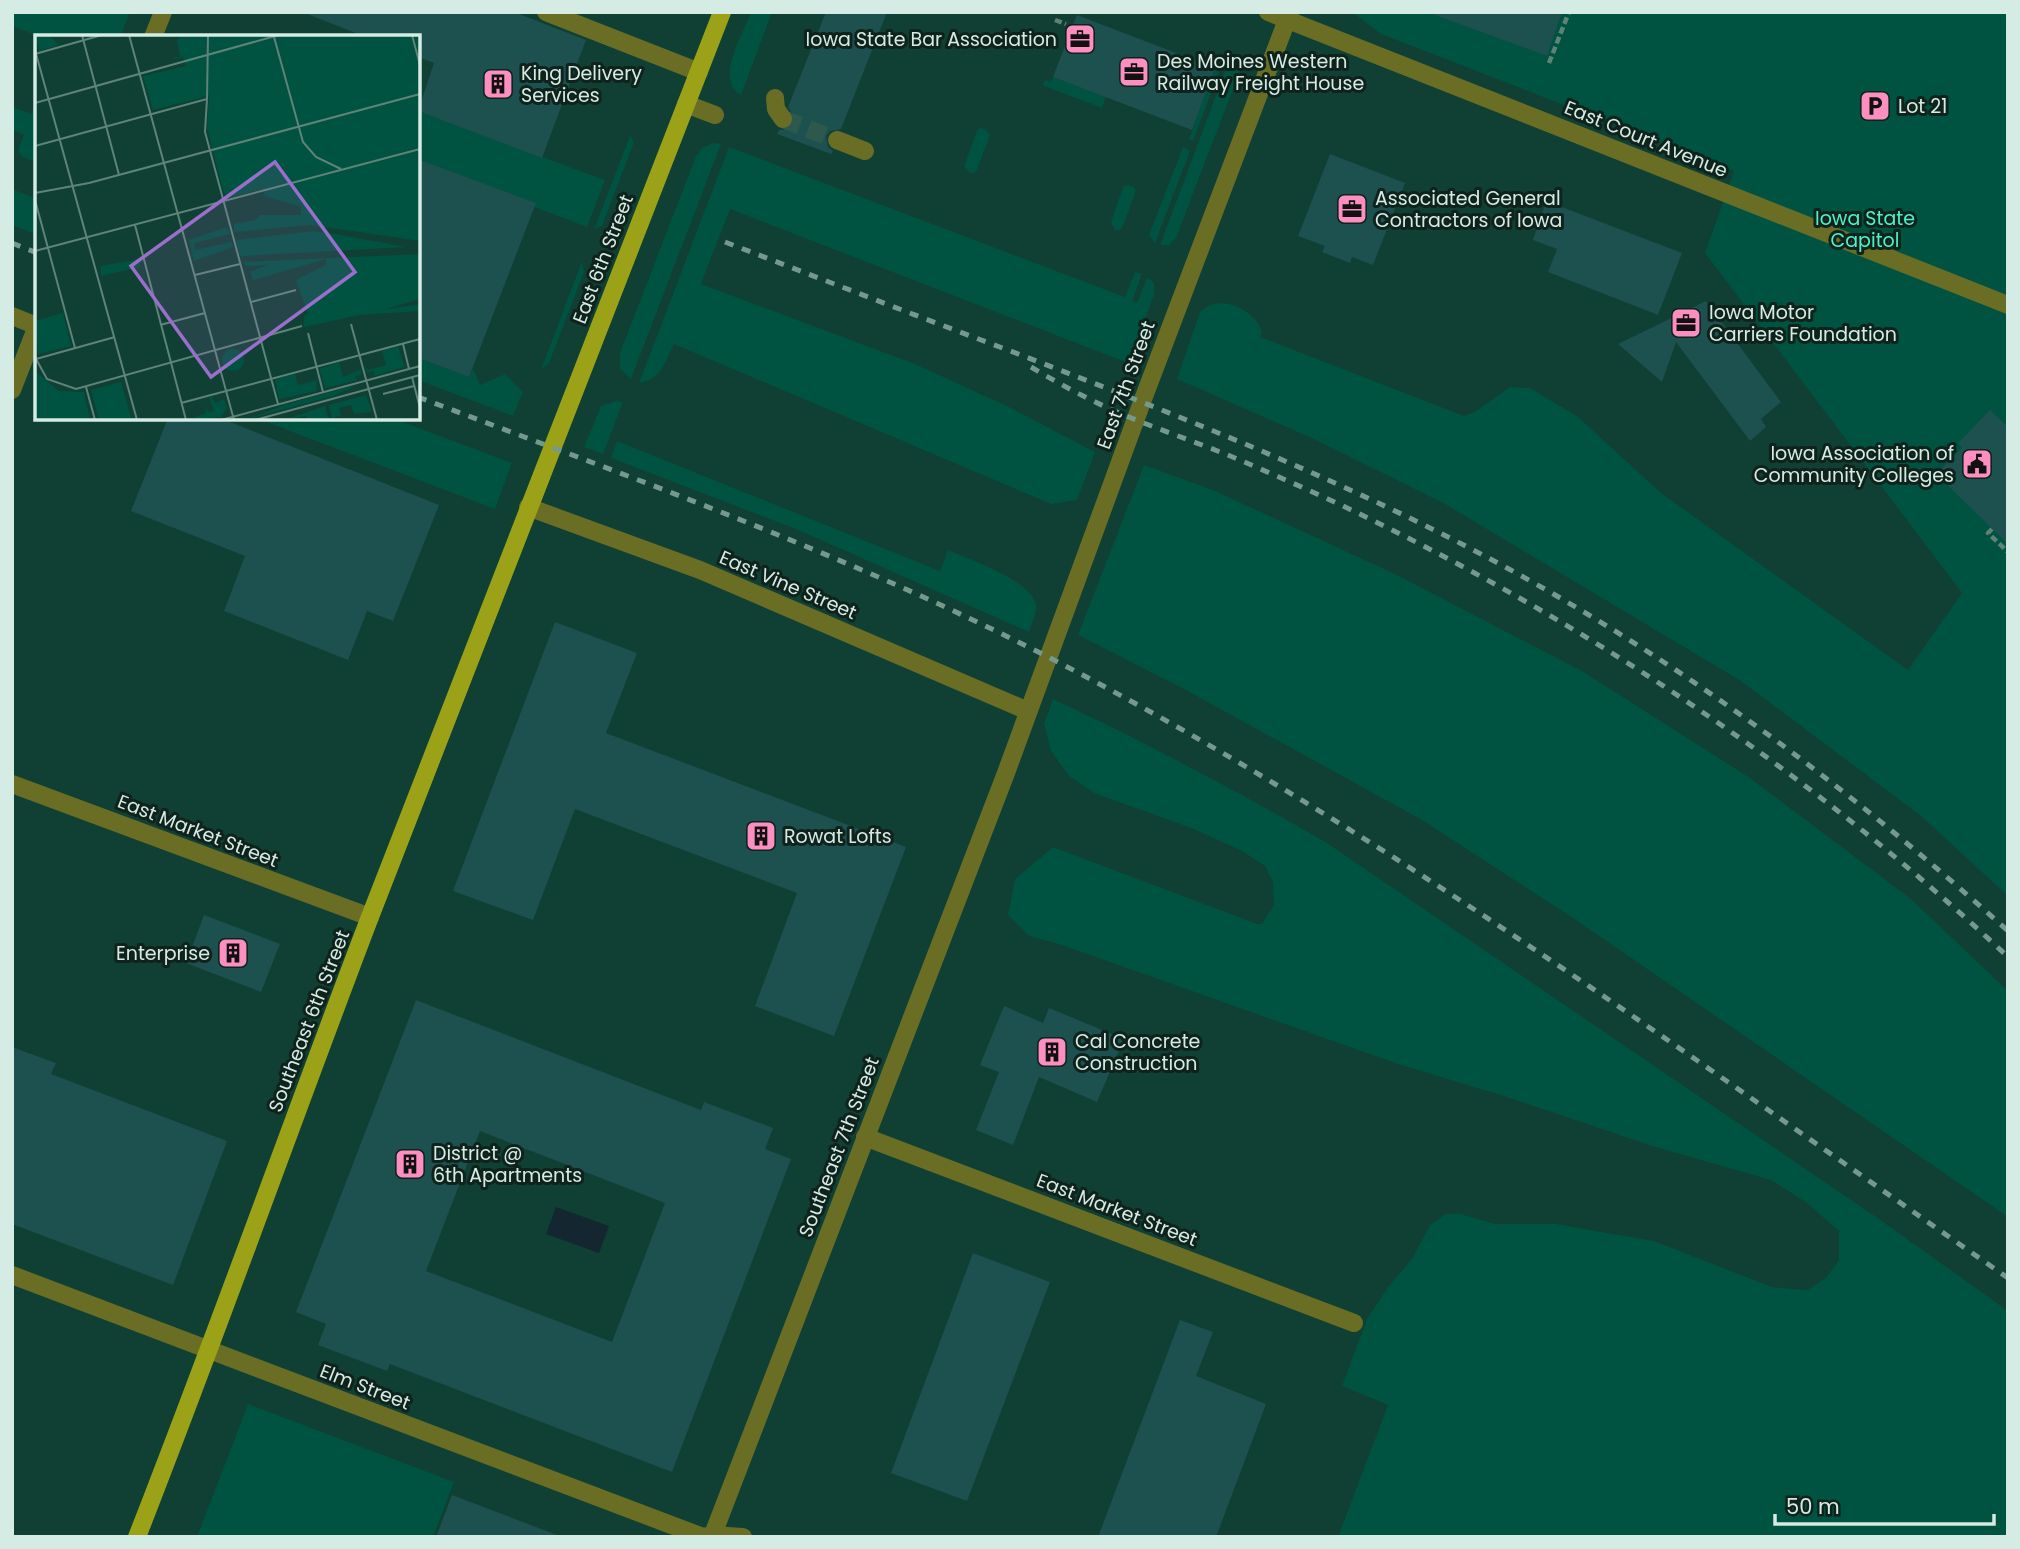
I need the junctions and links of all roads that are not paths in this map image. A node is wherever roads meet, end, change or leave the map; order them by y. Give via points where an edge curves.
1 (163, 12) edge
2 (546, 12) edge
3 (722, 12) edge
4 (1268, 12) edge
5 (1289, 16) edge
6 (154, 35) edge
7 (699, 72) junction
8 (775, 98) dead end
9 (686, 104) junction
10 (715, 115) dead end
11 (783, 119) dead end
12 (837, 140) tunnel mouth
13 (866, 151) dead end
14 (2008, 305) edge
15 (12, 316) edge
16 (35, 325) edge
17 (35, 331) edge
18 (12, 390) edge
19 (525, 514) junction
20 (1028, 711) junction
21 (1006, 773) joint
22 (12, 783) edge
23 (370, 918) junction
24 (866, 1137) junction
25 (12, 1275) edge
26 (1354, 1323) dead end
27 (209, 1351) junction
28 (708, 1536) edge
29 (137, 1537) edge
30 (743, 1537) edge

1 - 6 street
2 - 7 street
3 - 7 main road, East 6th Street
4 - 5 street, East Court Avenue
5 - 14 street, East Court Avenue
5 - 20 street, East 7th Street
7 - 9 main road, East 6th Street
8 - 11 street
9 - 10 street
9 - 19 main road, East 6th Street
12 - 13 street
15 - 16 street
17 - 18 street
19 - 20 street, East Vine Street via 725,581
19 - 23 main road, Southeast 6th Street
20 - 21 street, East 7th Street
21 - 24 street, Southeast 7th Street
22 - 23 street, East Market Street
23 - 27 main road, Southeast 6th Street
24 - 26 street, East Market Street
24 - 28 street, Southeast 7th Street
25 - 27 street, Elm Street
27 - 28 street, Elm Street
27 - 29 main road, Southeast 6th Street
28 - 30 street, Elm Street

